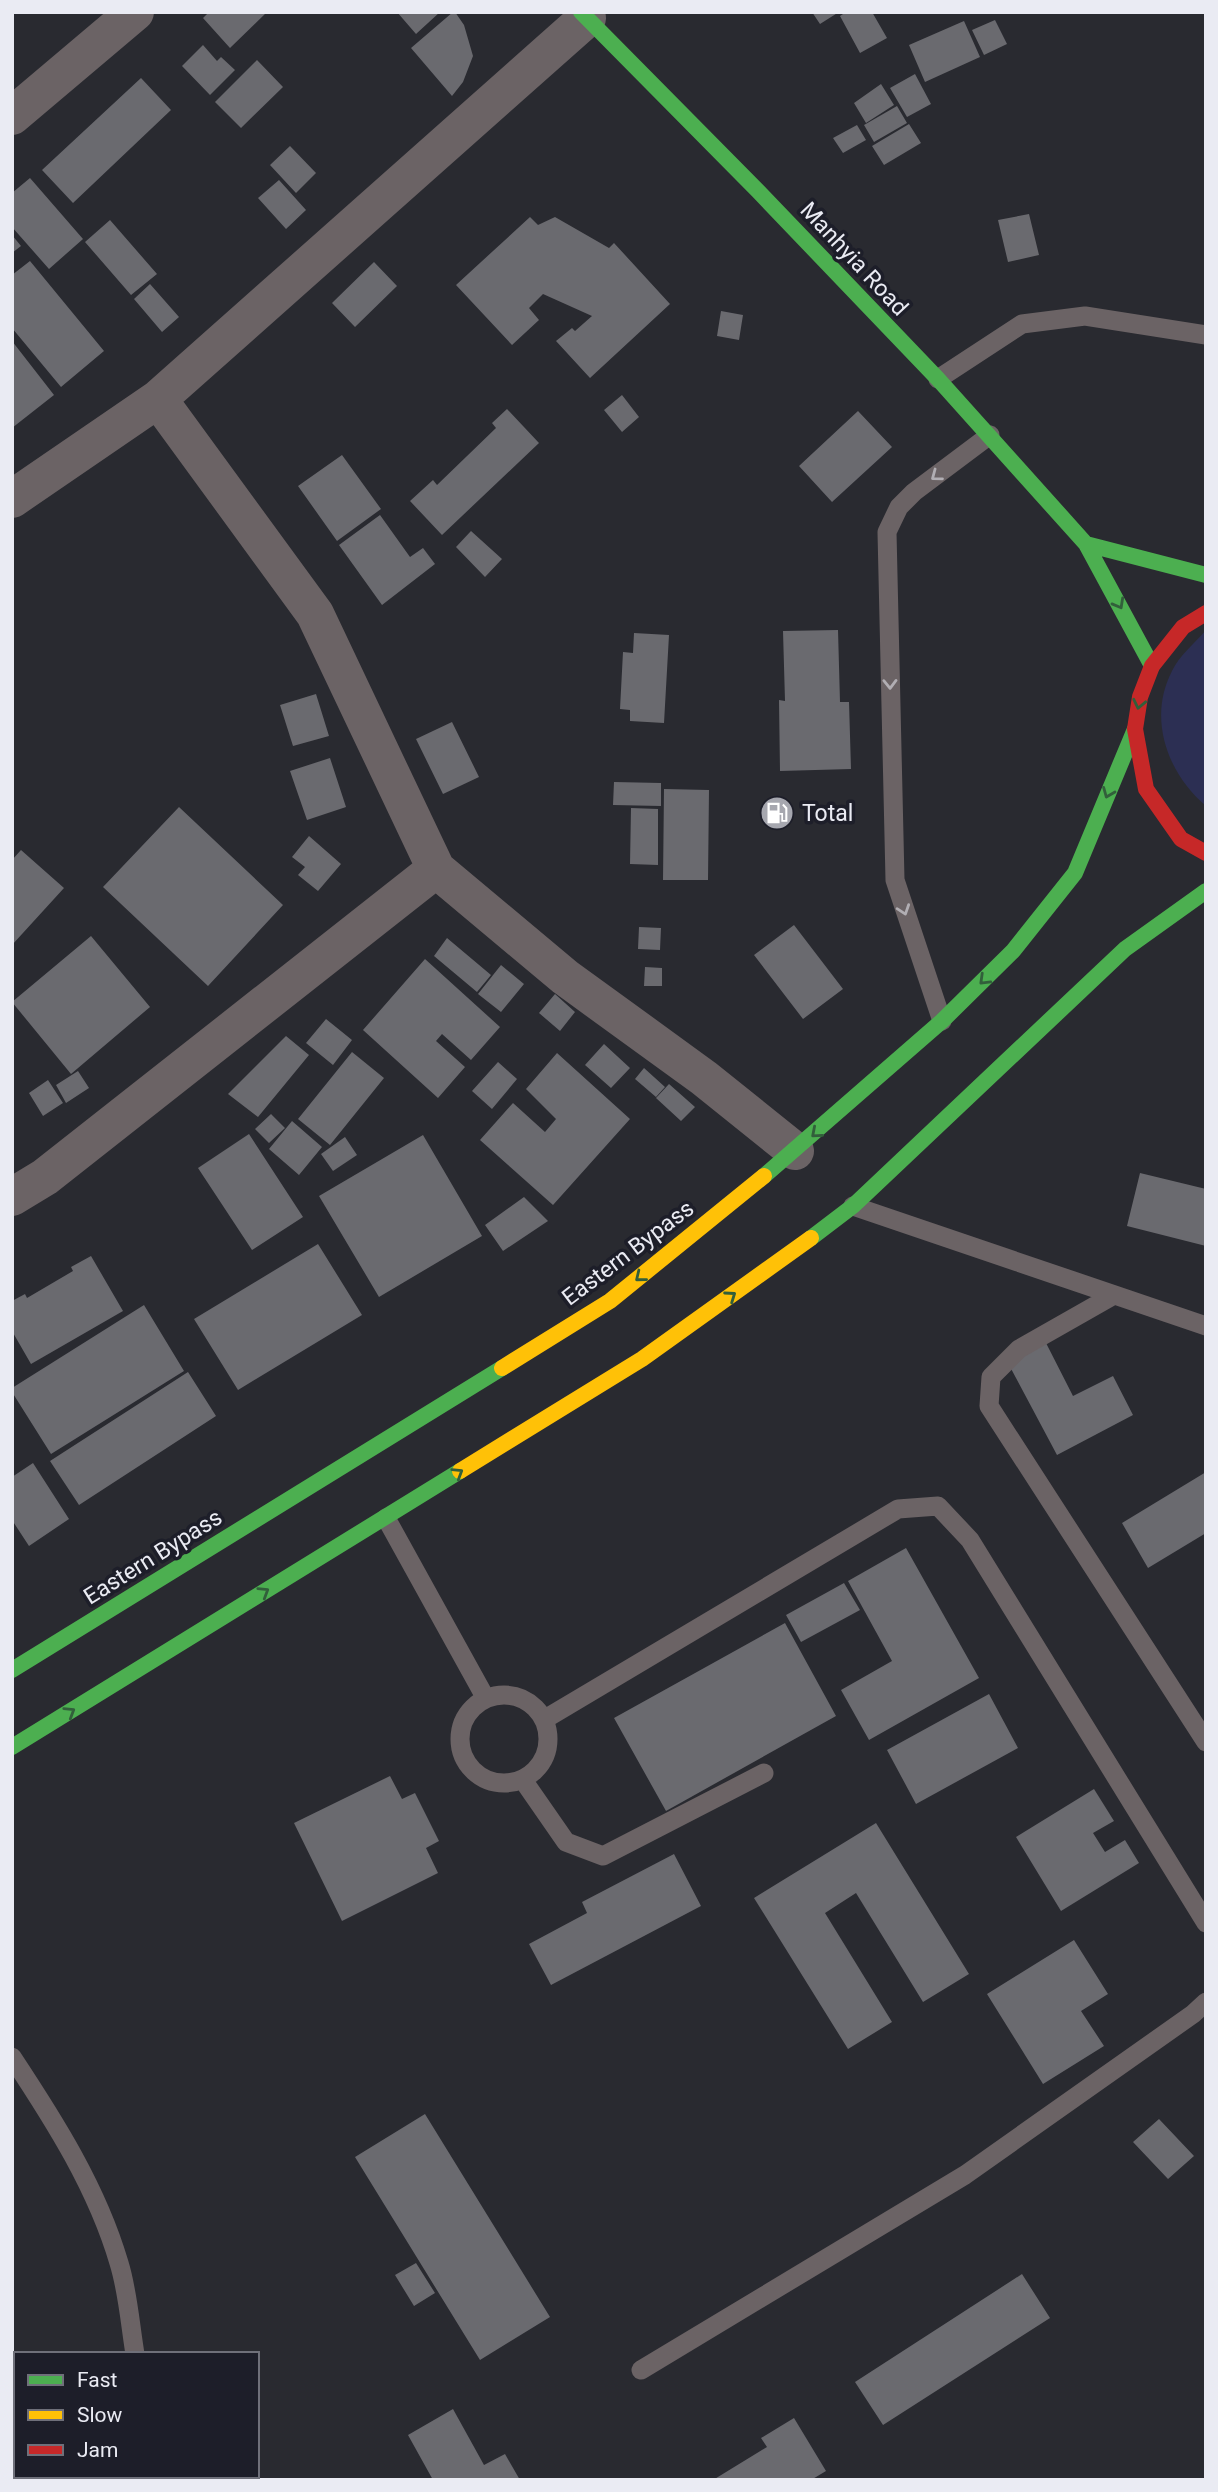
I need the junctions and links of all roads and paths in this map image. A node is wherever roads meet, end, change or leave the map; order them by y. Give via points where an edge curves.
1 (135, 12) edge
2 (584, 15) edge
3 (12, 117) edge
4 (1206, 335) edge
5 (937, 379) junction
6 (158, 399) junction
7 (990, 435) junction
8 (12, 499) edge
9 (1086, 544) junction
10 (1206, 575) edge
11 (1206, 613) edge
12 (1152, 666) junction
13 (1135, 729) junction
14 (1206, 853) edge
15 (436, 869) junction
16 (1206, 891) edge
17 (942, 1021) junction
18 (795, 1151) junction
19 (12, 1197) edge
20 (853, 1206) junction
21 (1114, 1294) junction
22 (1206, 1326) edge
23 (386, 1518) junction
24 (12, 1670) edge
25 (485, 1697) junction
26 (545, 1720) junction
27 (1206, 1742) edge
28 (12, 1747) edge
29 (764, 1773) dead end
30 (523, 1780) junction
31 (1206, 1923) edge
32 (1206, 2001) edge
33 (12, 2057) edge
34 (135, 2352) edge
35 (641, 2370) dead end

1 - 3 street
2 - 5 main road, Manhyia Road
2 - 6 street
4 - 5 lane via 1085,316 1023,324
5 - 7 main road, Manhyia Road
6 - 8 street
6 - 15 street via 315,614
7 - 9 main road, Manhyia Road
7 -> 17 lane via 914,492 899,507 887,532 895,880
9 - 10 main road
9 -> 12 main road, Manhyia Road
11 - 12 main road via 1183,627
12 -> 13 main road via 1140,697
13 - 14 main road via 1146,789 1181,839
13 -> 17 main road, Eastern Bypass via 1075,873 1013,951
15 - 18 street via 565,977
15 - 19 street via 45,1177
16 - 20 main road via 1125,949
17 -> 18 main road, Eastern Bypass
18 -> 24 main road, Eastern Bypass via 610,1301
20 - 21 lane
23 -> 20 main road via 642,1359
21 - 22 lane
21 - 27 lane via 1019,1349 991,1377 989,1406
23 - 25 lane
28 -> 23 main road
25 - 26 lane via 508,1693 530,1702
25 - 30 lane via 467,1712 459,1734 463,1758 478,1776 500,1784
26 - 30 lane via 549,1742 541,1765
26 - 31 lane via 898,1509 938,1506 970,1540
29 - 30 lane via 603,1856 566,1842
32 - 35 lane via 965,2175
33 - 34 lane via 91,2188 119,2264

